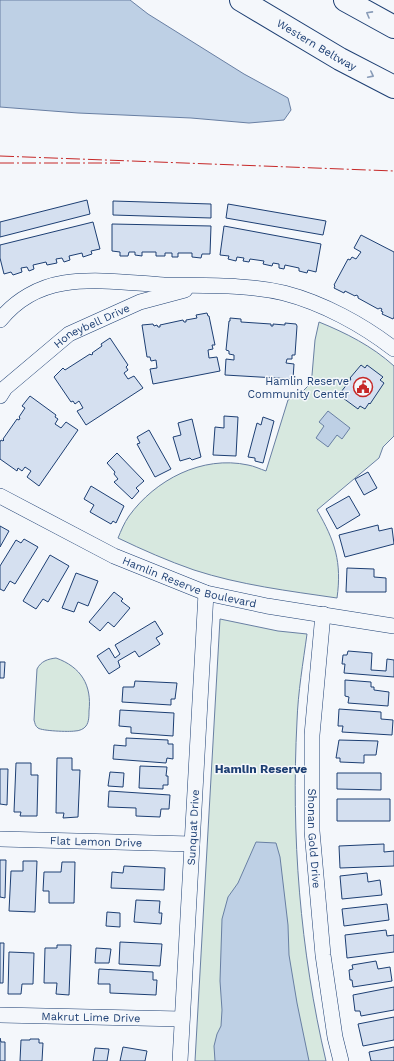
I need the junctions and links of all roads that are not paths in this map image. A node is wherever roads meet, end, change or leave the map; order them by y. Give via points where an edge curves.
1 (240, 0) edge
2 (345, 0) edge
3 (394, 27) edge
4 (394, 87) edge
5 (201, 286) junction
6 (0, 320) edge
7 (394, 349) edge
8 (0, 396) edge
9 (0, 496) edge
10 (206, 593) junction
11 (323, 614) junction
12 (394, 626) edge
13 (0, 840) edge
14 (192, 844) junction
15 (0, 1015) edge
16 (182, 1019) junction
17 (180, 1061) edge
18 (341, 1061) edge

1 -> 4 highway, Western Beltway via 340,59
3 -> 2 highway
5 - 6 street, Honeybell Drive via 64,283 34,292 9,309
5 - 7 street, Honeybell Drive via 247,287 285,294 351,320
5 - 8 street, Honeybell Drive via 140,302 69,334 5,388
9 - 10 street, Hamlin Reserve Boulevard via 114,556
10 - 11 street, Hamlin Reserve Boulevard via 267,606
10 - 14 street, Sunquat Drive
11 - 12 street, Hamlin Reserve Boulevard
11 - 18 street, Shonan Gold Drive via 312,735 312,831 323,955
13 - 14 street, Flat Lemon Drive
14 - 16 street, Sunquat Drive
15 - 16 street, Makrut Lime Drive
16 - 17 street, Sunquat Drive

